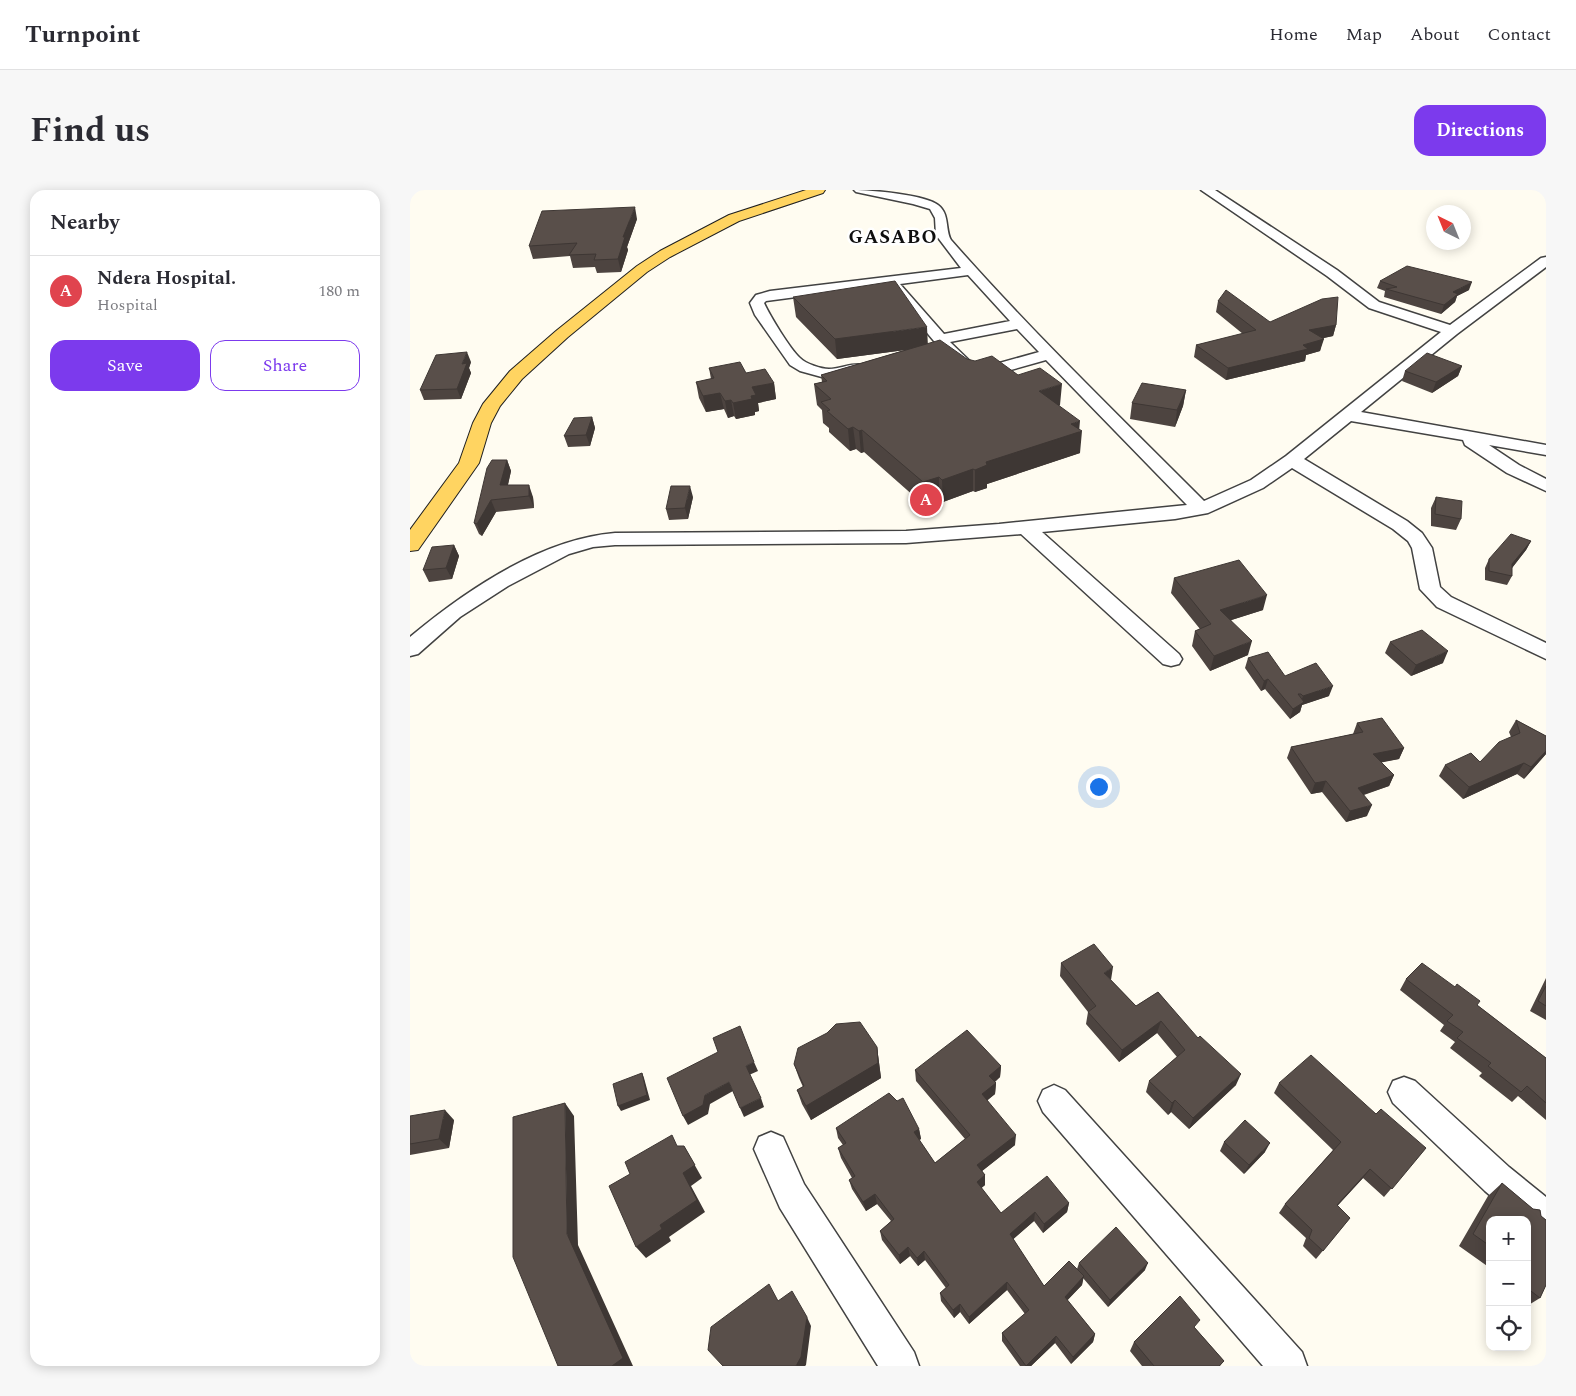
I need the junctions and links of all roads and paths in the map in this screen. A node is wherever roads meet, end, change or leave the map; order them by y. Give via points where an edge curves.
1 (819, 190) edge
2 (860, 190) edge
3 (1208, 190) edge
4 (1546, 261) edge
5 (971, 271) junction
6 (891, 281) junction
7 (1020, 324) junction
8 (1452, 331) junction
9 (945, 344) junction
10 (931, 354) edge
11 (1049, 354) junction
12 (875, 365) edge
13 (1348, 416) junction
14 (1465, 437) junction
15 (1546, 450) edge
16 (1292, 460) junction
17 (1546, 486) edge
18 (1201, 509) junction
19 (1026, 528) junction
20 (410, 545) edge
21 (410, 649) edge
22 (1546, 652) edge
23 (1170, 659) dead end
24 (1404, 1092) dead end
25 (1054, 1101) dead end
26 (771, 1149) dead end
27 (1546, 1220) edge
28 (900, 1366) edge
29 (1288, 1366) edge

1 - 20 main road via 734,218 665,254 562,334 516,376 492,404 466,468
2 - 5 street via 934,207 941,218 946,242
3 - 8 street via 1332,273 1363,298
4 - 8 street
5 - 6 street
5 - 7 street
6 - 9 street
6 - 12 street via 770,295 757,303 795,362 806,368 829,374
7 - 9 street
7 - 11 street
8 - 13 street
9 - 10 street
9 - 11 street via 975,375
11 - 18 street
13 - 14 street
13 - 16 street
14 - 15 street
14 - 17 street via 1513,469
16 - 18 street via 1257,484
16 - 22 street via 1415,537 1422,548 1430,589 1444,602
18 - 19 street
19 - 21 street via 906,537 591,541 562,550 501,582 453,612
19 - 23 street
24 - 27 street
25 - 29 street
26 - 28 street via 792,1196

